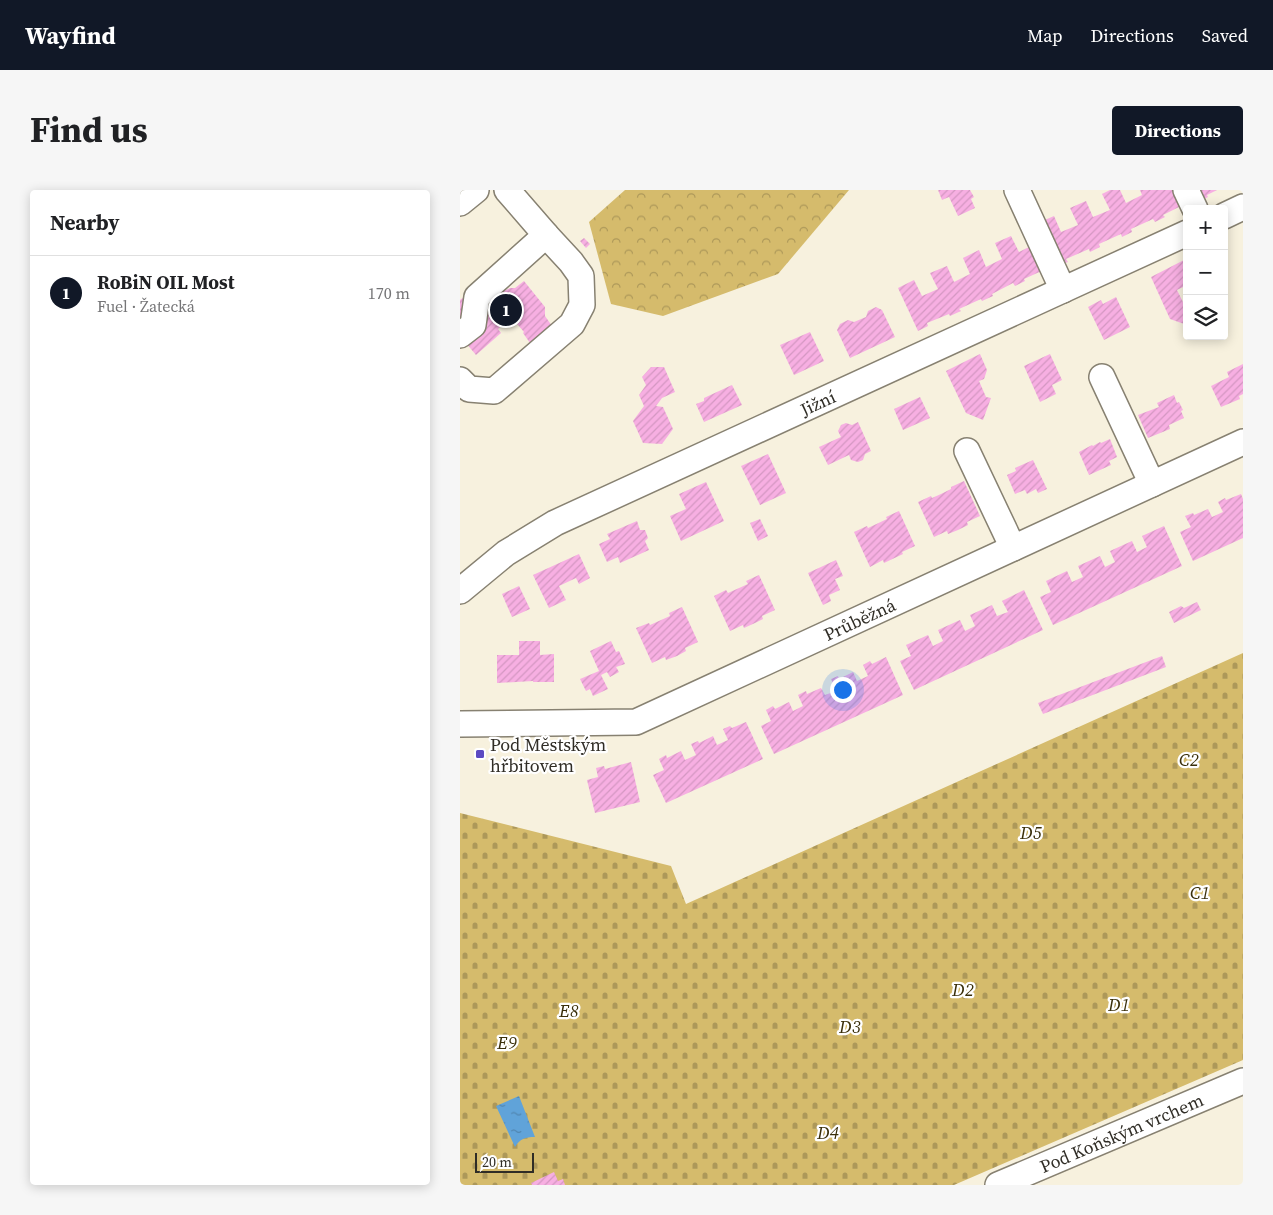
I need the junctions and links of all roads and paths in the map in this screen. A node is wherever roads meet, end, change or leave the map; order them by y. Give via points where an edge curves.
1 (476, 190) edge
2 (507, 190) edge
3 (1017, 190) edge
4 (1186, 190) edge
5 (460, 203) edge
6 (1193, 205) edge
7 (1243, 207) edge
8 (1228, 214) edge
9 (546, 235) junction
10 (1183, 235) edge
11 (1063, 290) junction
12 (460, 335) edge
13 (1102, 377) dead end
14 (460, 380) edge
15 (1243, 442) edge
16 (967, 451) dead end
17 (1152, 484) junction
18 (1013, 548) junction
19 (460, 591) edge
20 (460, 724) edge
21 (1243, 1081) edge
22 (998, 1185) edge

1 - 5 street
2 - 9 street
3 - 11 street
4 - 6 street
7 - 8 street
9 - 12 street via 477,297 473,325
9 - 14 street via 581,276 582,304 572,324 494,391 469,389
10 - 11 street, Jižní
11 - 19 street, Jižní via 555,523 506,553
13 - 17 street
15 - 17 street, Průběžná
16 - 18 street
17 - 18 street, Průběžná
18 - 20 street, Průběžná via 636,722
21 - 22 street, Pod Koňským vrchem

